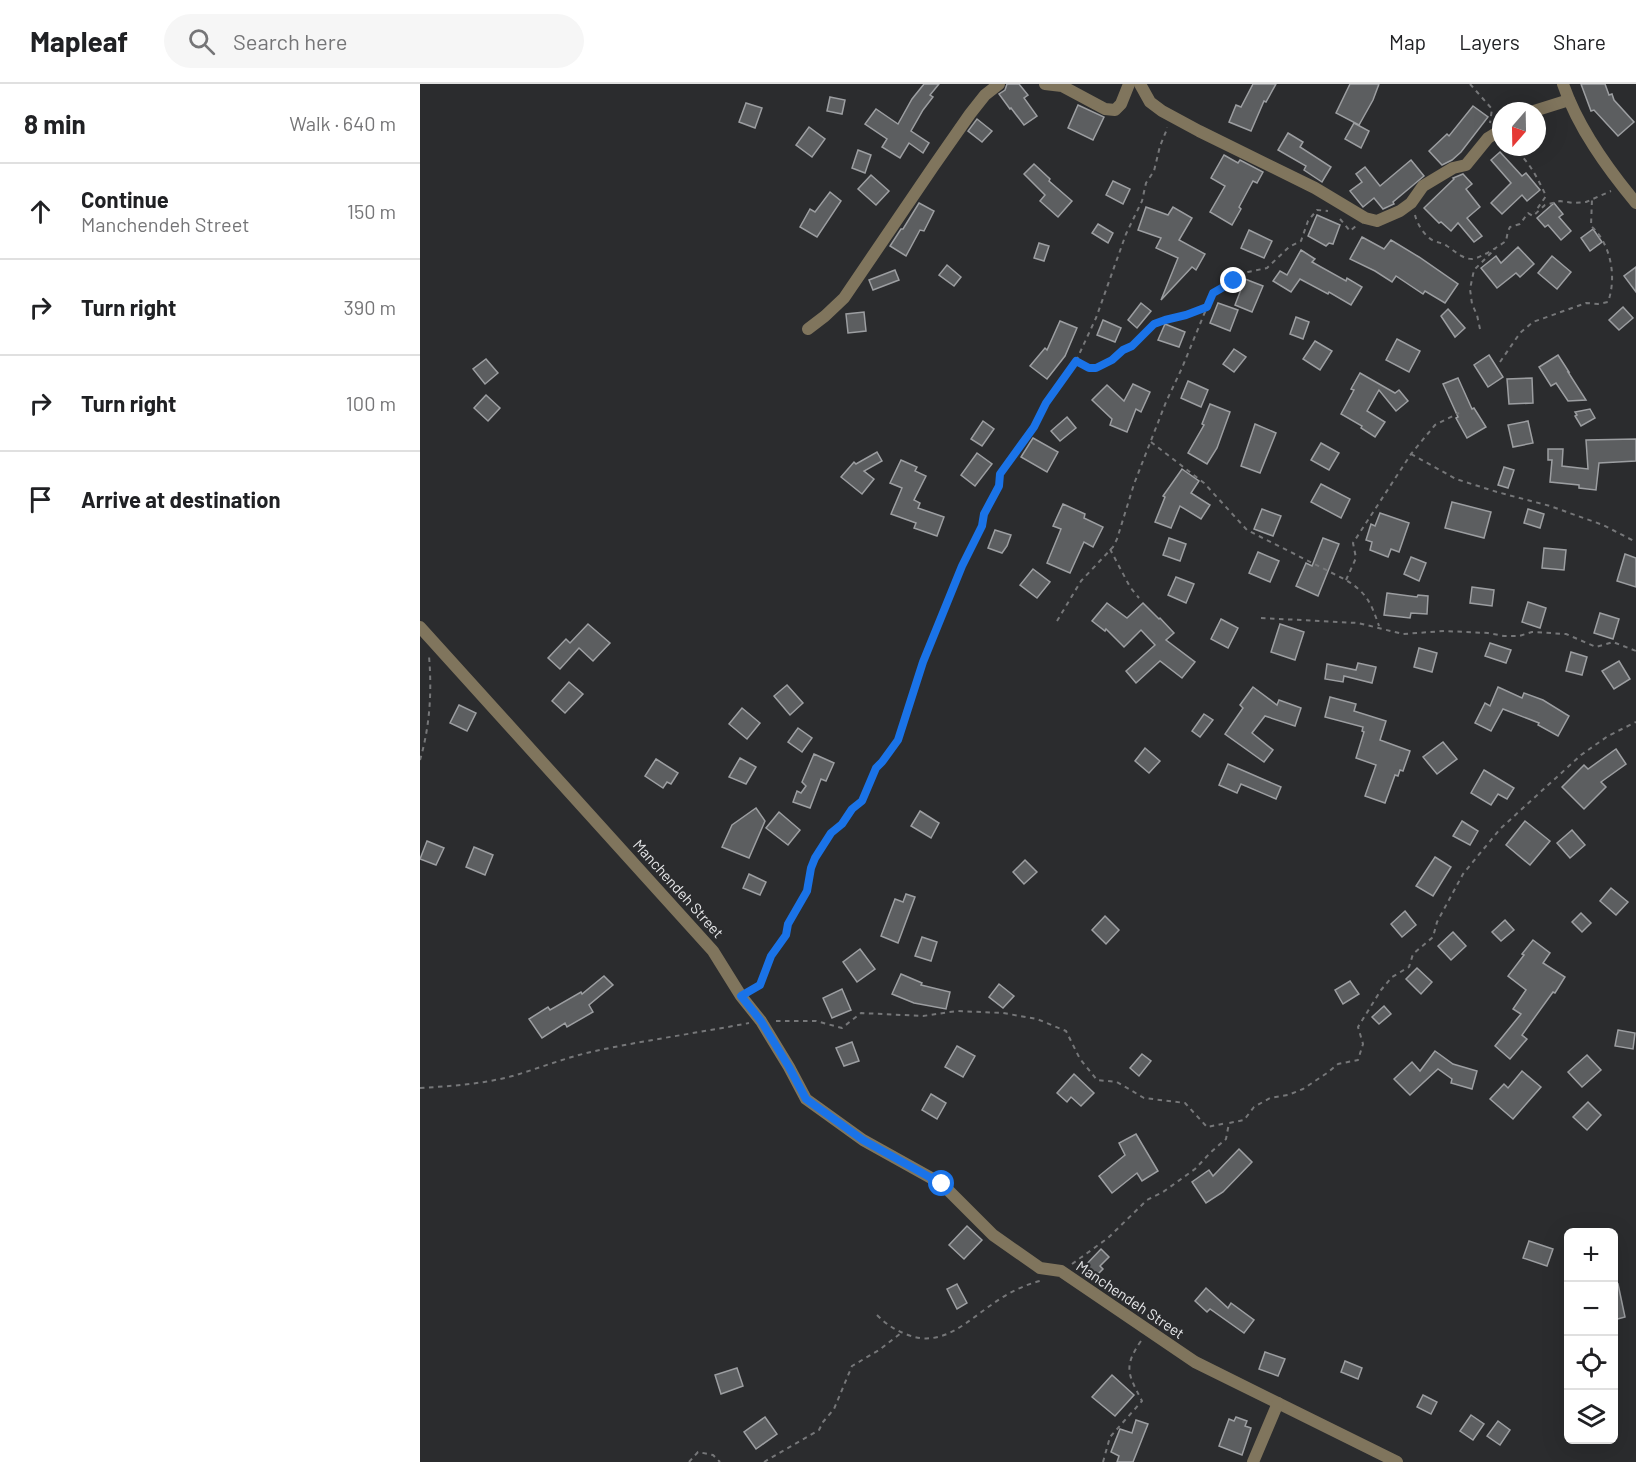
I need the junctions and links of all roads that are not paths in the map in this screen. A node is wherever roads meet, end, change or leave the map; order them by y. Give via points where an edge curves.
1 (999, 84) edge
2 (1045, 84) edge
3 (1129, 84) edge
4 (1140, 84) edge
5 (1563, 84) edge
6 (1569, 100) junction
7 (1546, 107) edge
8 (1492, 136) edge
9 (1636, 203) edge
10 (808, 329) dead end
11 (424, 631) edge
12 (1278, 1403) junction
13 (1253, 1462) edge
14 (1397, 1462) edge

1 - 10 street via 970,114 844,298
2 - 3 street via 1062,86 1105,109 1115,110
4 - 8 street via 1150,102 1162,111 1377,221 1411,204 1423,186 1453,168 1466,165
5 - 6 street
6 - 7 street
6 - 9 street via 1594,145
11 - 12 street, Manchendeh Street via 713,951 761,1021 806,1099 863,1140 942,1184 993,1235 1040,1268 1061,1271 1195,1362
12 - 13 street
12 - 14 street, Manchendeh Street

